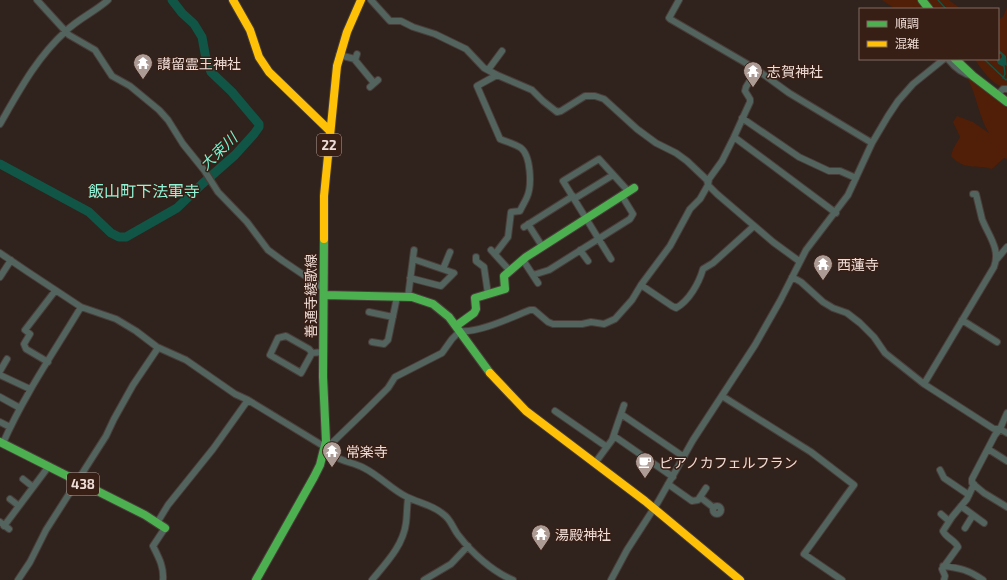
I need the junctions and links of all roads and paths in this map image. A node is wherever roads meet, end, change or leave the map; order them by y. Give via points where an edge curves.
1 (37, 0) edge
2 (108, 0) edge
3 (233, 0) edge
4 (361, 0) edge
5 (371, 0) edge
6 (679, 0) edge
7 (922, 0) edge
8 (928, 8) edge
9 (66, 30) junction
10 (502, 51) dead end
11 (339, 56) junction
12 (943, 60) edge
13 (949, 60) edge
14 (956, 60) edge
15 (488, 70) junction
16 (757, 70) junction
17 (497, 75) junction
18 (973, 76) junction
19 (374, 83) dead end
20 (1007, 89) edge
21 (998, 94) junction
22 (1007, 102) edge
23 (742, 118) junction
24 (0, 124) edge
25 (330, 131) junction
26 (734, 137) junction
27 (872, 143) junction
28 (613, 175) junction
29 (856, 178) junction
30 (708, 185) junction
31 (628, 192) junction
32 (973, 194) dead end
33 (574, 198) junction
34 (836, 212) junction
35 (586, 218) junction
36 (754, 226) junction
37 (598, 238) junction
38 (542, 246) junction
39 (1007, 247) edge
40 (414, 250) dead end
41 (580, 250) junction
42 (450, 252) dead end
43 (0, 253) edge
44 (476, 257) dead end
45 (413, 259) junction
46 (611, 259) dead end
47 (11, 260) junction
48 (523, 260) junction
49 (997, 260) junction
50 (588, 261) dead end
51 (799, 261) junction
52 (443, 269) junction
53 (510, 271) junction
54 (533, 275) junction
55 (0, 277) edge
56 (792, 277) junction
57 (410, 278) junction
58 (538, 283) dead end
59 (641, 285) junction
60 (55, 290) junction
61 (323, 292) junction
62 (488, 294) junction
63 (397, 296) junction
64 (408, 297) junction
65 (81, 307) junction
66 (370, 312) dead end
67 (393, 317) junction
68 (962, 320) junction
69 (458, 328) junction
70 (372, 342) dead end
71 (997, 342) dead end
72 (158, 348) junction
73 (323, 352) junction
74 (312, 353) junction
75 (7, 359) dead end
76 (48, 362) junction
77 (0, 371) edge
78 (0, 374) edge
79 (924, 384) junction
80 (30, 389) junction
81 (722, 396) junction
82 (0, 397) edge
83 (248, 400) junction
84 (624, 405) dead end
85 (20, 408) junction
86 (555, 411) dead end
87 (1007, 413) edge
88 (621, 414) junction
89 (0, 422) edge
90 (10, 427) junction
91 (1000, 429) junction
92 (1007, 433) edge
93 (614, 436) junction
94 (2, 442) edge
95 (608, 446) junction
96 (325, 447) junction
97 (988, 449) junction
98 (684, 457) junction
99 (1007, 461) edge
100 (595, 463) junction
101 (49, 466) junction
102 (940, 470) dead end
103 (673, 476) junction
104 (23, 480) dead end
105 (76, 480) junction
106 (668, 484) junction
107 (974, 484) junction
108 (33, 487) junction
109 (706, 488) dead end
110 (969, 495) junction
111 (700, 497) junction
112 (408, 498) junction
113 (10, 499) dead end
114 (19, 506) junction
115 (961, 506) junction
116 (1007, 507) edge
117 (714, 508) dead end
118 (654, 509) junction
119 (941, 514) dead end
120 (973, 515) junction
121 (949, 521) junction
122 (157, 523) junction
123 (984, 523) dead end
124 (4, 526) edge
125 (165, 528) joint
126 (965, 528) dead end
127 (468, 546) junction
128 (944, 566) junction
129 (833, 574) junction
130 (737, 579) edge
131 (18, 580) edge
132 (163, 580) edge
133 (256, 580) edge
134 (372, 580) edge
135 (424, 580) edge
136 (513, 580) edge
137 (611, 580) edge
138 (829, 580) edge
139 (842, 580) edge
140 (944, 580) edge
141 (983, 580) edge

1 - 9 street
2 - 9 street
3 - 25 main road via 269,72
4 - 11 main road, 善通寺綾歌線 / 22 via 347,28
5 - 15 street via 390,21 402,21 456,43
6 - 16 street via 670,19
7 - 8 main road
9 - 24 street via 44,53
9 - 61 street via 69,35 95,50 112,76 130,86 159,110 218,192 247,222 268,250
10 - 15 street
11 - 19 street via 356,57
11 - 25 main road, 善通寺綾歌線 / 22
12 - 27 street via 913,84 898,101
13 - 18 street via 956,69
14 - 18 main road
15 - 17 street
16 - 23 street via 746,87 750,102
16 - 27 street via 788,93
17 - 30 street via 532,90 557,112 585,96 604,99 637,129 687,161
17 - 53 street via 475,87 490,111 500,139 522,149 531,167 531,189 520,211 511,212 508,237 493,252
18 - 21 main road
20 - 21 street
21 - 22 main road
23 - 26 street
23 - 29 street via 804,160 829,171 840,171
25 - 61 main road, 善通寺綾歌線 / 22 via 324,196
26 - 30 street
26 - 34 street
27 - 29 street
28 - 31 street
28 - 33 street
28 - 33 street via 599,159 563,182
29 - 34 street
30 - 36 street
30 - 59 street via 690,209 670,246
31 - 35 main road
31 - 37 street via 633,214 630,219
32 - 49 street via 976,194
33 - 35 street
33 - 38 street via 526,225
34 - 51 street
35 - 37 street
35 - 38 main road
36 - 51 street
36 - 59 street via 703,269 682,305 676,308
37 - 41 street
37 - 46 street
38 - 48 main road
39 - 49 street
40 - 45 street
41 - 50 street
41 - 54 street via 549,270
42 - 52 street
43 - 47 street
44 - 62 street via 476,261 484,267
45 - 52 street
45 - 57 street
47 - 55 street
47 - 60 street
48 - 53 main road
48 - 54 street
49 - 68 street
51 - 56 street
52 - 57 street via 454,273 441,286
53 - 62 main road via 504,276 505,289
54 - 58 street
56 - 79 street via 823,302 847,313 874,337 885,353
56 - 81 street via 755,345
57 - 64 street
59 - 69 street via 621,312 604,324 553,324 534,310 530,310 466,332
60 - 65 street
60 - 76 street via 25,330 30,334 24,344 26,348
61 - 63 main road
61 - 73 main road, 善通寺綾歌線 / 22
62 - 69 main road via 475,298 474,313
63 - 64 main road
63 - 67 street
64 - 69 main road via 433,304
65 - 72 street via 116,319
65 - 76 street
66 - 67 street
67 - 70 street via 388,340 384,344
68 - 71 street
68 - 79 street
69 - 96 street via 442,353 395,377 388,388 366,410
69 - 100 main road via 490,373 526,411
72 - 83 street via 186,360 235,394
72 - 105 street via 133,384 87,467
73 - 74 street
73 - 96 main road, 善通寺綾歌線 / 22
74 - 74 street via 286,336 278,338 270,355 301,373
75 - 77 street
76 - 80 street
78 - 80 street
79 - 91 street via 994,429
80 - 85 street
81 - 98 street
81 - 129 street via 811,452 854,485 804,554
82 - 85 street
83 - 96 street
83 - 122 street
84 - 88 street
85 - 90 street
86 - 95 street
87 - 91 street
88 - 93 street
88 - 98 street
89 - 90 street
90 - 94 street
91 - 92 street
91 - 97 street
93 - 95 street
93 - 103 street
94 - 101 main road, 438
95 - 100 street
96 - 112 street via 330,454 344,462 364,468
96 - 133 main road, 善通寺綾歌線 / 22 via 314,477
97 - 99 street
97 - 107 street via 972,479
98 - 103 street
100 - 118 main road
101 - 105 main road, 438
101 - 108 street
102 - 110 street via 944,478
103 - 106 street
104 - 108 street
105 - 122 main road, 438
105 - 131 street
106 - 111 street via 692,501
106 - 118 street
107 - 110 street
107 - 116 street
108 - 114 street
109 - 111 street
110 - 115 street
111 - 117 street
112 - 127 street via 444,514
112 - 134 street via 402,539 395,553
113 - 114 street
114 - 124 street
115 - 120 street
115 - 121 street
118 - 130 main road
118 - 137 street
119 - 121 street
120 - 123 street
120 - 126 street
121 - 128 street via 943,531 958,547
122 - 125 main road, 438
125 - 132 street via 153,546 162,565
127 - 135 street via 450,564
127 - 136 street via 488,565 504,577
128 - 140 street
128 - 141 street via 972,572
129 - 138 street
129 - 139 street

